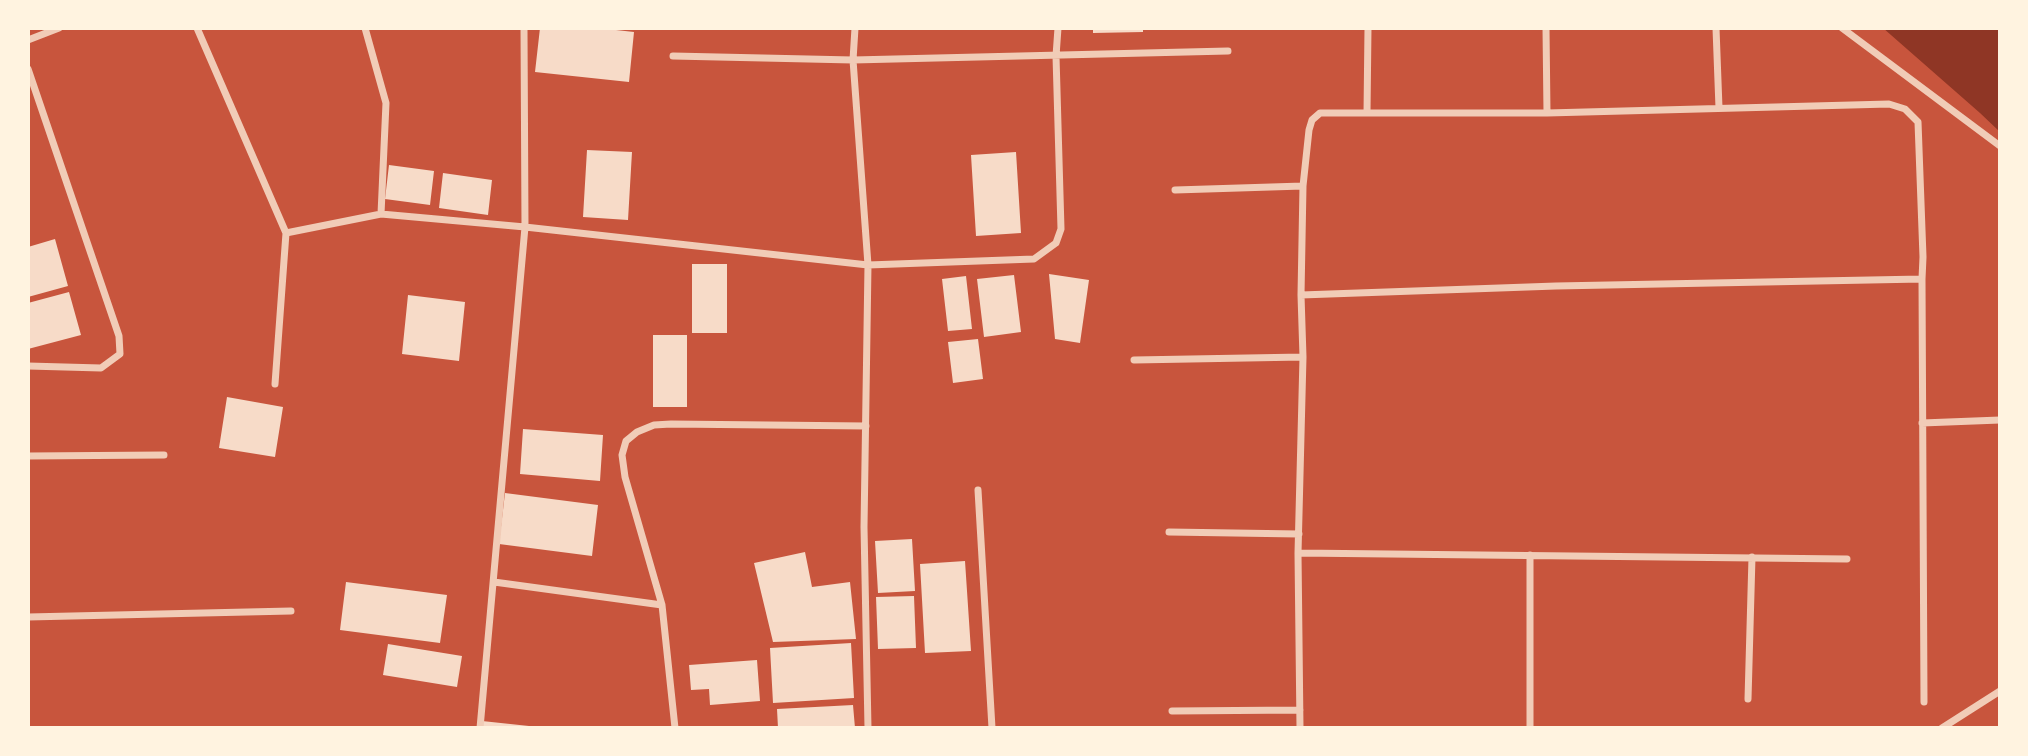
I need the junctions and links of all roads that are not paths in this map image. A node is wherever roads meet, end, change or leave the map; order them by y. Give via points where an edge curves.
1 (59, 28) edge
2 (197, 28) edge
3 (365, 28) edge
4 (524, 28) edge
5 (855, 28) edge
6 (1058, 28) edge
7 (1368, 28) edge
8 (1546, 28) edge
9 (1716, 28) edge
10 (1842, 28) edge
11 (28, 40) edge
12 (1227, 51) dead end
13 (673, 56) dead end
14 (1056, 56) junction
15 (853, 60) junction
16 (28, 69) edge
17 (1719, 108) junction
18 (1367, 113) junction
19 (1547, 113) junction
20 (2000, 146) edge
21 (1303, 186) junction
22 (1175, 190) dead end
23 (381, 214) junction
24 (525, 227) junction
25 (286, 233) junction
26 (869, 265) junction
27 (1922, 279) junction
28 (1301, 295) junction
29 (1303, 357) junction
30 (1134, 360) dead end
31 (28, 366) edge
32 (275, 384) dead end
33 (2000, 420) edge
34 (1923, 423) junction
35 (866, 426) junction
36 (28, 456) edge
37 (164, 456) dead end
38 (978, 490) dead end
39 (1169, 532) dead end
40 (1298, 534) junction
41 (1298, 553) junction
42 (1530, 555) junction
43 (1752, 557) junction
44 (1847, 559) dead end
45 (494, 582) junction
46 (662, 605) junction
47 (291, 611) dead end
48 (28, 617) edge
49 (2000, 691) edge
50 (1748, 699) dead end
51 (1924, 702) dead end
52 (1300, 710) junction
53 (1172, 711) dead end
54 (480, 728) edge
55 (675, 728) edge
56 (868, 728) edge
57 (992, 728) edge
58 (1300, 728) edge
59 (1530, 728) edge
60 (1942, 728) edge

1 - 11 street
2 - 25 street
3 - 23 street via 386,103
4 - 24 street
5 - 15 street
6 - 14 street
7 - 18 street
8 - 19 street
9 - 17 street
10 - 20 street
12 - 14 street
13 - 15 street
14 - 15 street
14 - 26 street via 1061,229 1055,243 1034,259
15 - 26 street
16 - 31 street via 119,336 120,354 101,368
17 - 19 street
17 - 27 street via 1889,104 1905,109 1918,122
18 - 19 street
18 - 21 street via 1320,113 1312,120
21 - 22 street
21 - 28 street
23 - 24 street
23 - 25 street
24 - 26 street
24 - 45 street
25 - 32 street
26 - 35 street
27 - 28 street
27 - 34 street
28 - 29 street
29 - 30 street
29 - 40 street
33 - 34 street
34 - 51 street
35 - 46 street via 671,424 654,425 626,440 622,455 625,477
35 - 56 street
36 - 37 street
38 - 57 street
39 - 40 street
40 - 41 street
41 - 42 street
41 - 52 street
42 - 43 street
42 - 59 street
43 - 44 street
43 - 50 street
45 - 46 street
45 - 54 street
46 - 55 street
47 - 48 street
49 - 60 street
52 - 53 street
52 - 58 street

